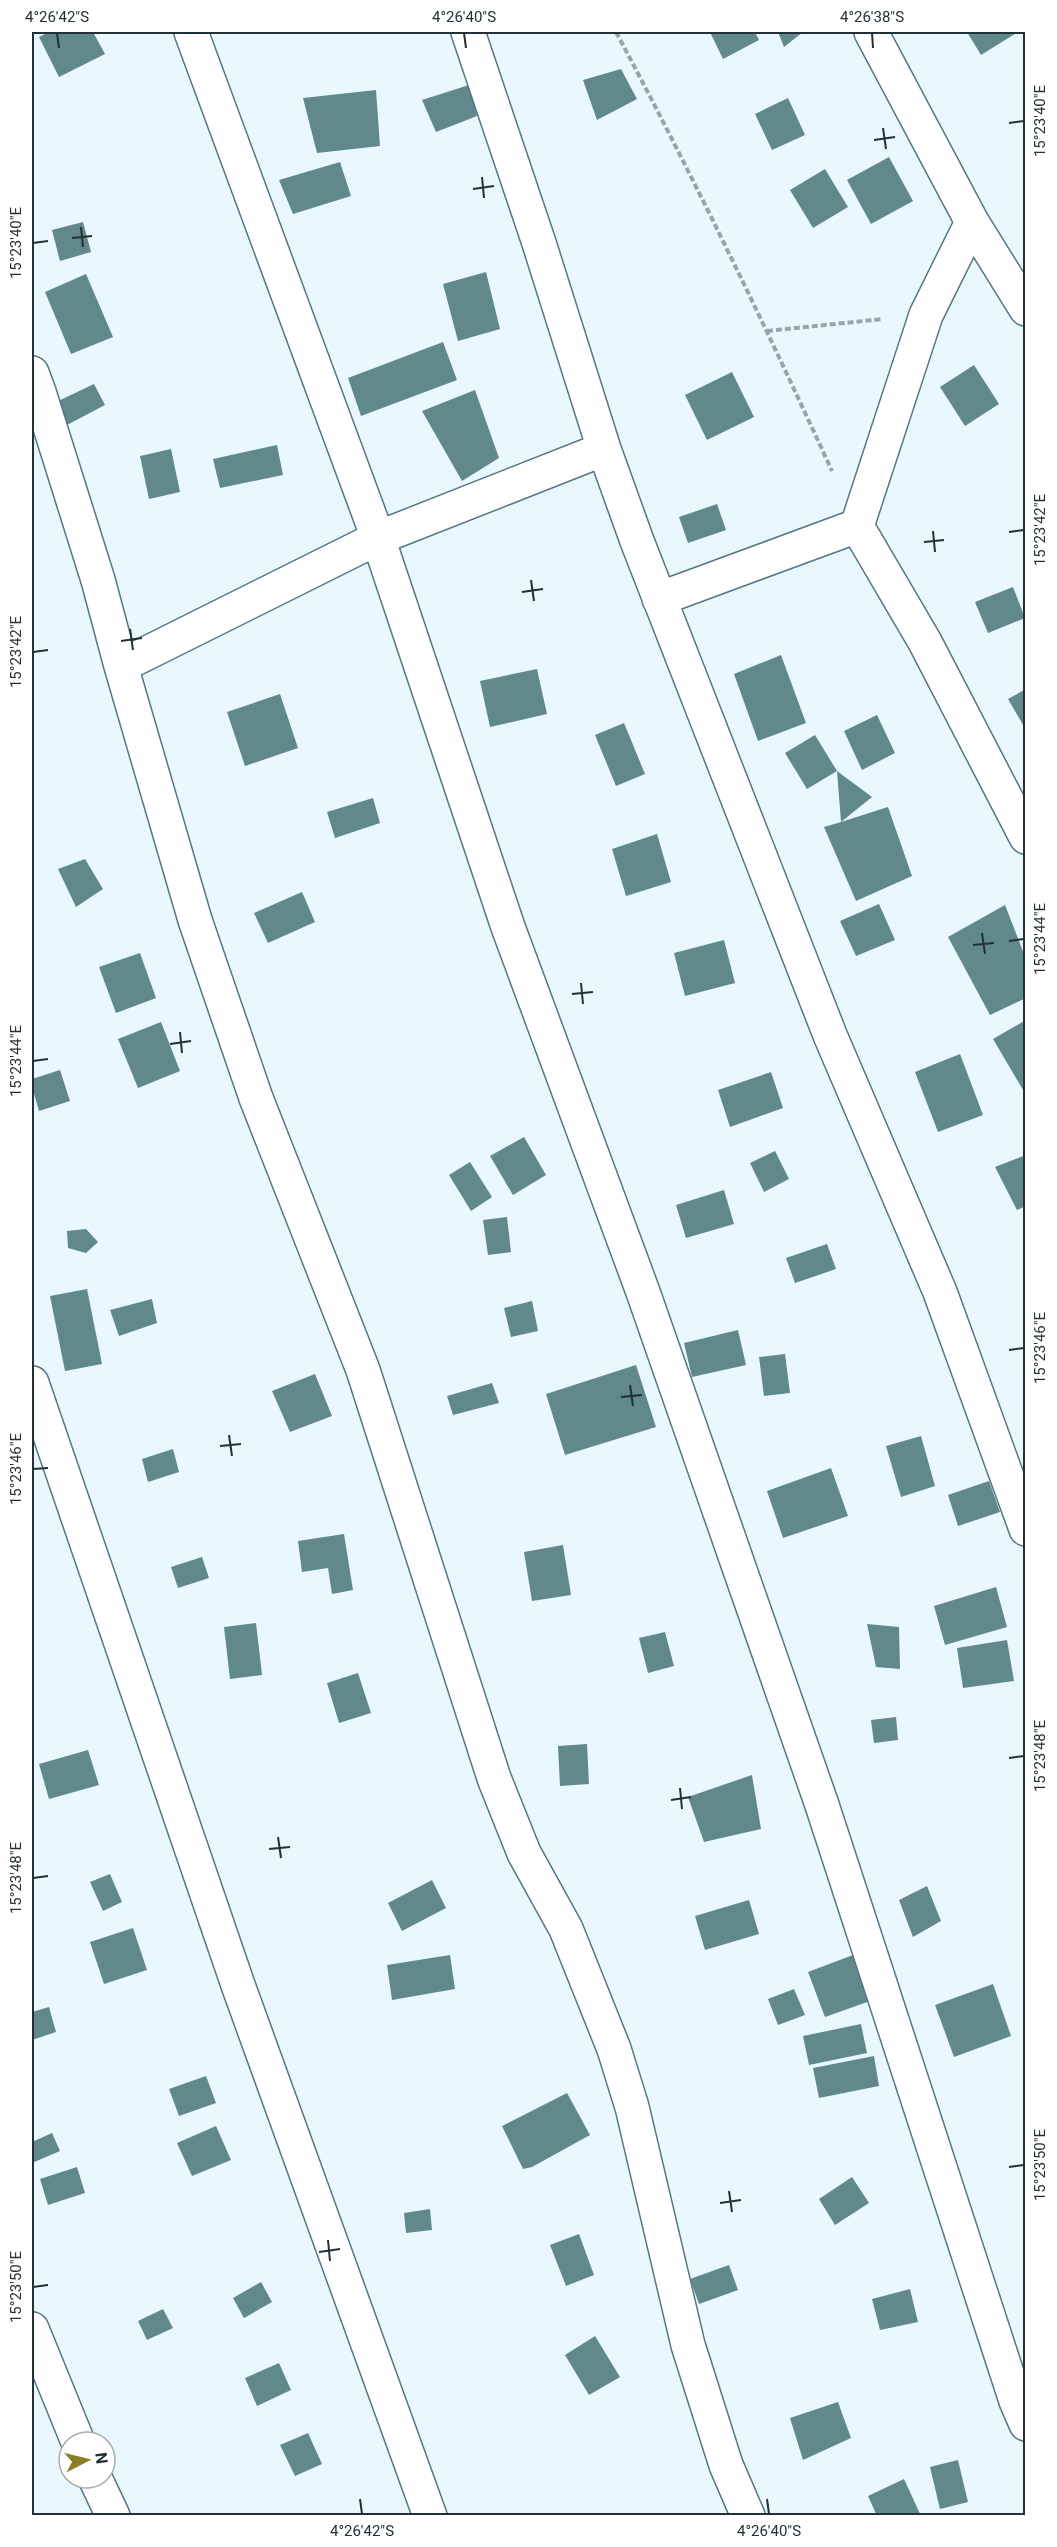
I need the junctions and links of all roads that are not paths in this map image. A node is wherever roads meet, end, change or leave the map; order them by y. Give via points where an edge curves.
1 (191, 32) edge
2 (468, 32) edge
3 (871, 32) edge
4 (972, 222) junction
5 (1026, 309) edge
6 (35, 383) edge
7 (32, 429) edge
8 (604, 449) junction
9 (857, 526) junction
10 (378, 538) junction
11 (659, 599) junction
12 (121, 666) junction
13 (1026, 837) edge
14 (32, 1383) edge
15 (1026, 1529) edge
16 (32, 2328) edge
17 (1026, 2424) edge
18 (73, 2430) edge
19 (101, 2490) edge
20 (113, 2516) edge
21 (430, 2516) edge
22 (748, 2516) edge

1 - 10 street
2 - 8 street
3 - 4 street
4 - 5 street
4 - 9 street via 926,315
6 - 7 street
6 - 12 street
8 - 10 street
8 - 11 street
9 - 11 street
9 - 13 street via 925,642
10 - 12 street
10 - 17 street via 508,927 643,1292 822,1805
11 - 15 street via 830,1035 940,1292
12 - 22 street via 199,931 256,1098 363,1370 494,1778 524,1853 566,1929 614,2049 632,2107 688,2345 726,2465
14 - 21 street via 238,1985
16 - 18 street
19 - 20 street

